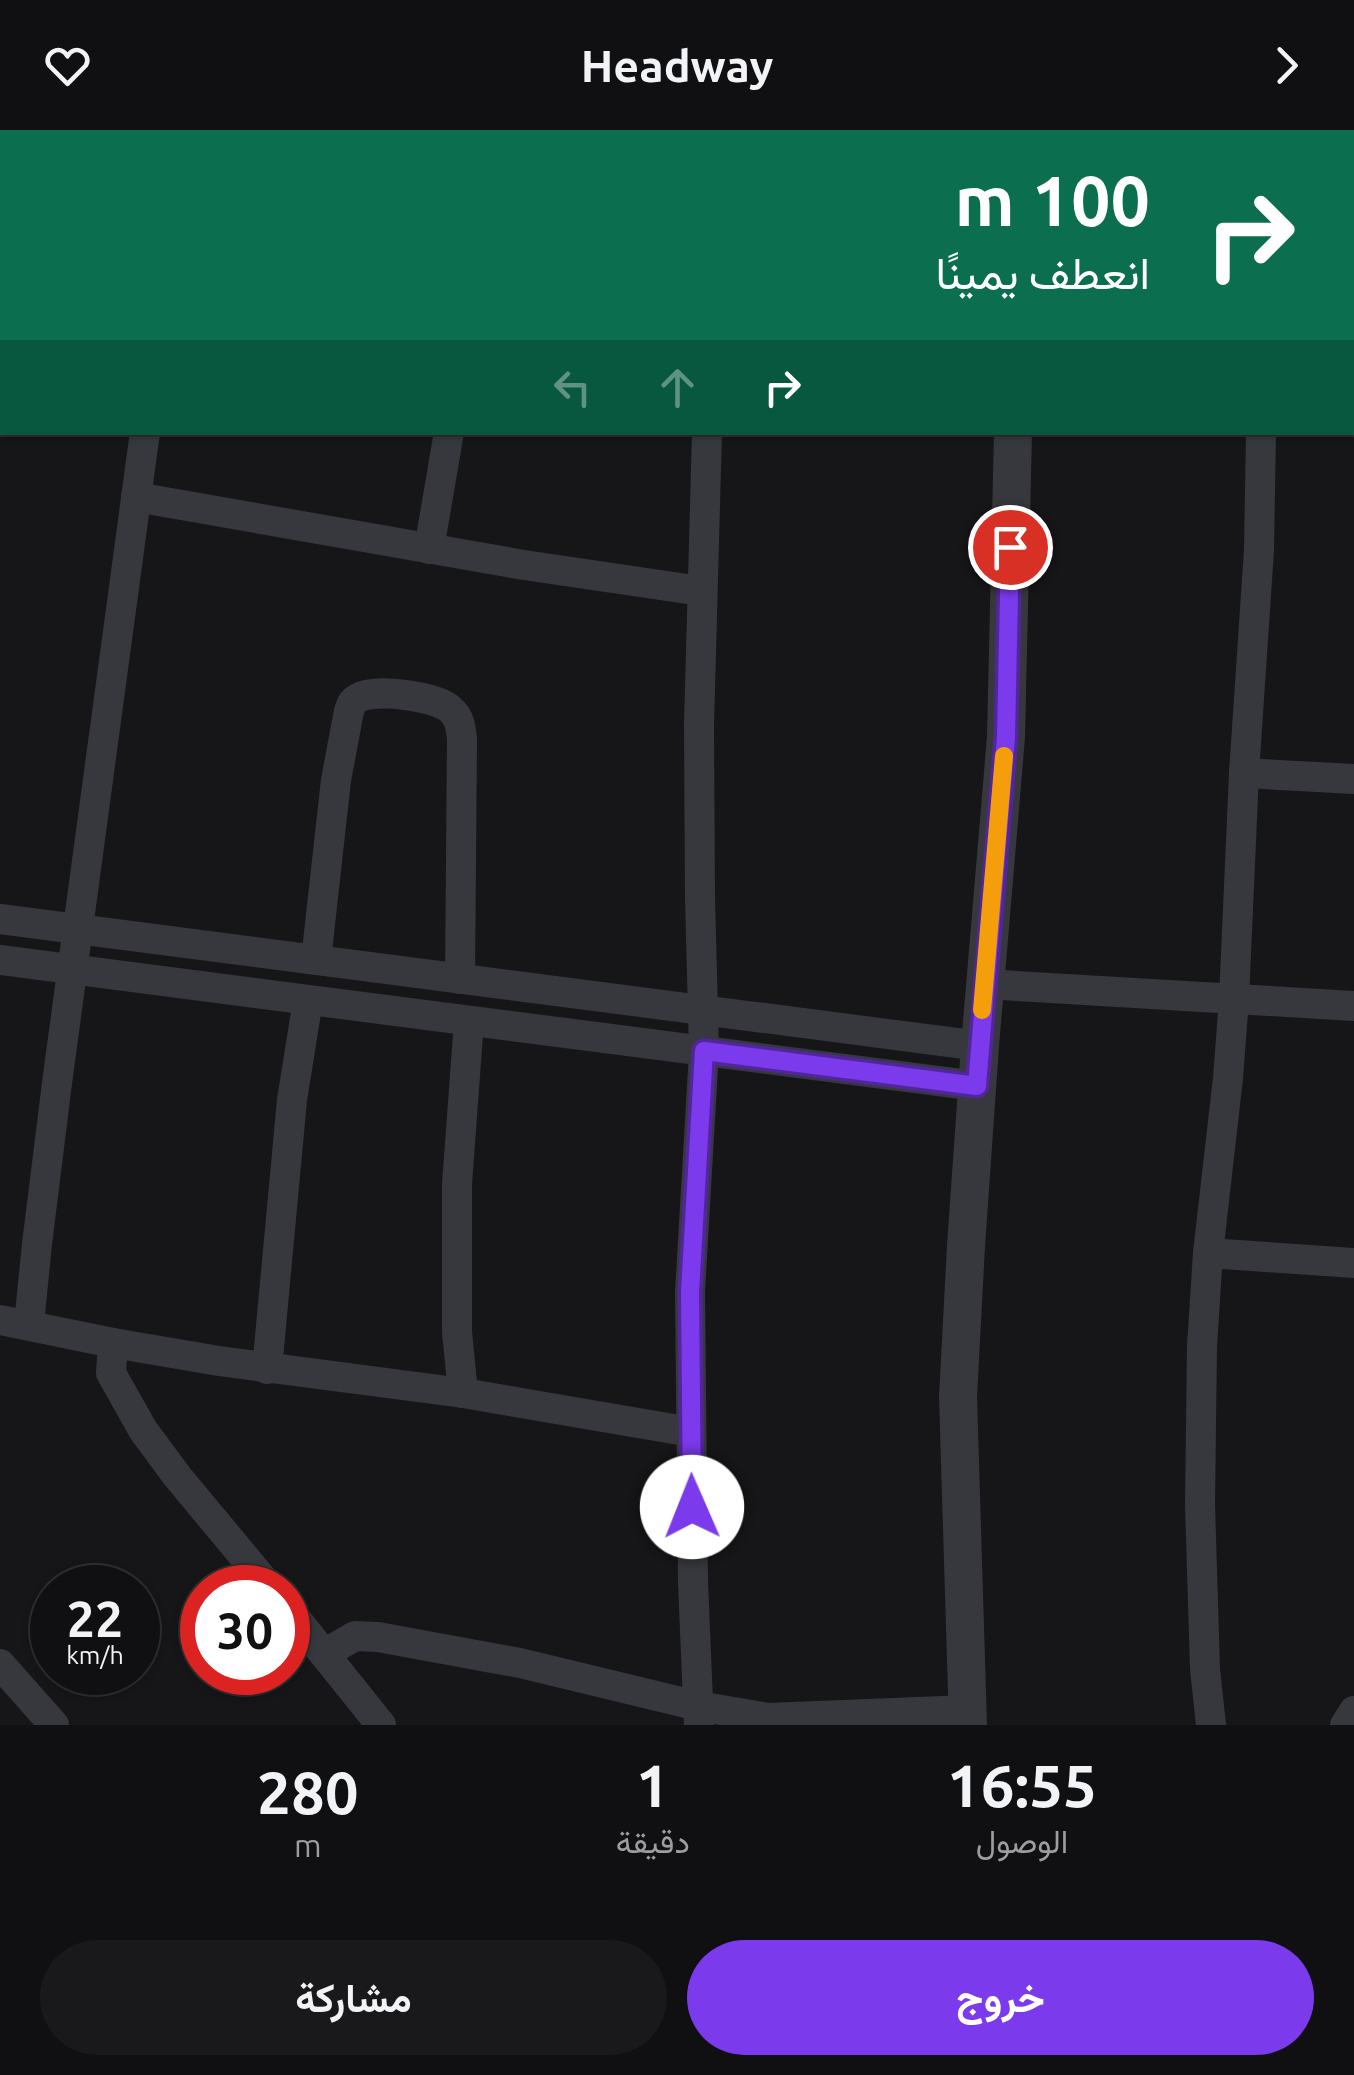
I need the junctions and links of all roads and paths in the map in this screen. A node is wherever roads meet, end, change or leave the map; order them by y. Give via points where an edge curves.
1 (145, 435) edge
2 (448, 435) edge
3 (707, 435) edge
4 (1013, 435) edge
5 (1261, 435) edge
6 (136, 497) junction
7 (429, 548) junction
8 (701, 591) junction
9 (1244, 773) junction
10 (1354, 779) edge
11 (0, 919) edge
12 (79, 930) junction
13 (0, 960) edge
14 (316, 960) junction
15 (74, 970) junction
16 (460, 979) junction
17 (984, 984) junction
18 (1234, 999) junction
19 (308, 1000) junction
20 (1354, 1006) edge
21 (702, 1010) junction
22 (470, 1021) junction
23 (980, 1046) junction
24 (704, 1051) junction
25 (977, 1086) junction
26 (1208, 1252) junction
27 (1354, 1263) edge
28 (15, 1322) edge
29 (113, 1343) junction
30 (267, 1369) junction
31 (463, 1393) junction
32 (690, 1432) junction
33 (251, 1565) edge
34 (310, 1636) edge
35 (324, 1654) junction
36 (0, 1664) edge
37 (1354, 1712) edge
38 (699, 1716) edge
39 (968, 1717) edge
40 (54, 1725) edge
41 (381, 1725) edge
42 (1211, 1725) edge
43 (1345, 1725) edge

1 - 6 street
2 - 7 street
3 - 8 street
4 - 17 street via 1006,737
5 - 9 street
6 - 7 street
6 - 12 street
7 - 8 street
8 - 21 street
9 - 10 street
9 - 18 street
11 - 12 street
12 - 14 street
12 - 15 street
13 - 15 street
14 - 16 street
14 - 16 street via 349,710 359,696 388,693 450,708 460,724
15 - 19 street
15 - 28 street via 39,1226
16 - 21 street
17 - 18 street
17 - 23 street
18 - 20 street
18 - 26 street
19 - 22 street
19 - 30 street
21 - 23 street
21 - 24 street
22 - 24 street
22 - 31 street via 456,1184
23 - 25 street
24 - 25 street
24 - 32 street via 690,1292
25 - 39 street via 958,1396
26 - 27 street
26 - 42 street via 1200,1504
28 - 29 street
29 - 30 street
29 - 33 street via 111,1373 143,1430
30 - 31 street
31 - 32 street
32 - 38 street
34 - 35 street
35 - 38 street via 355,1636 378,1637 520,1663
35 - 41 street
36 - 40 street
37 - 43 street
38 - 39 street

